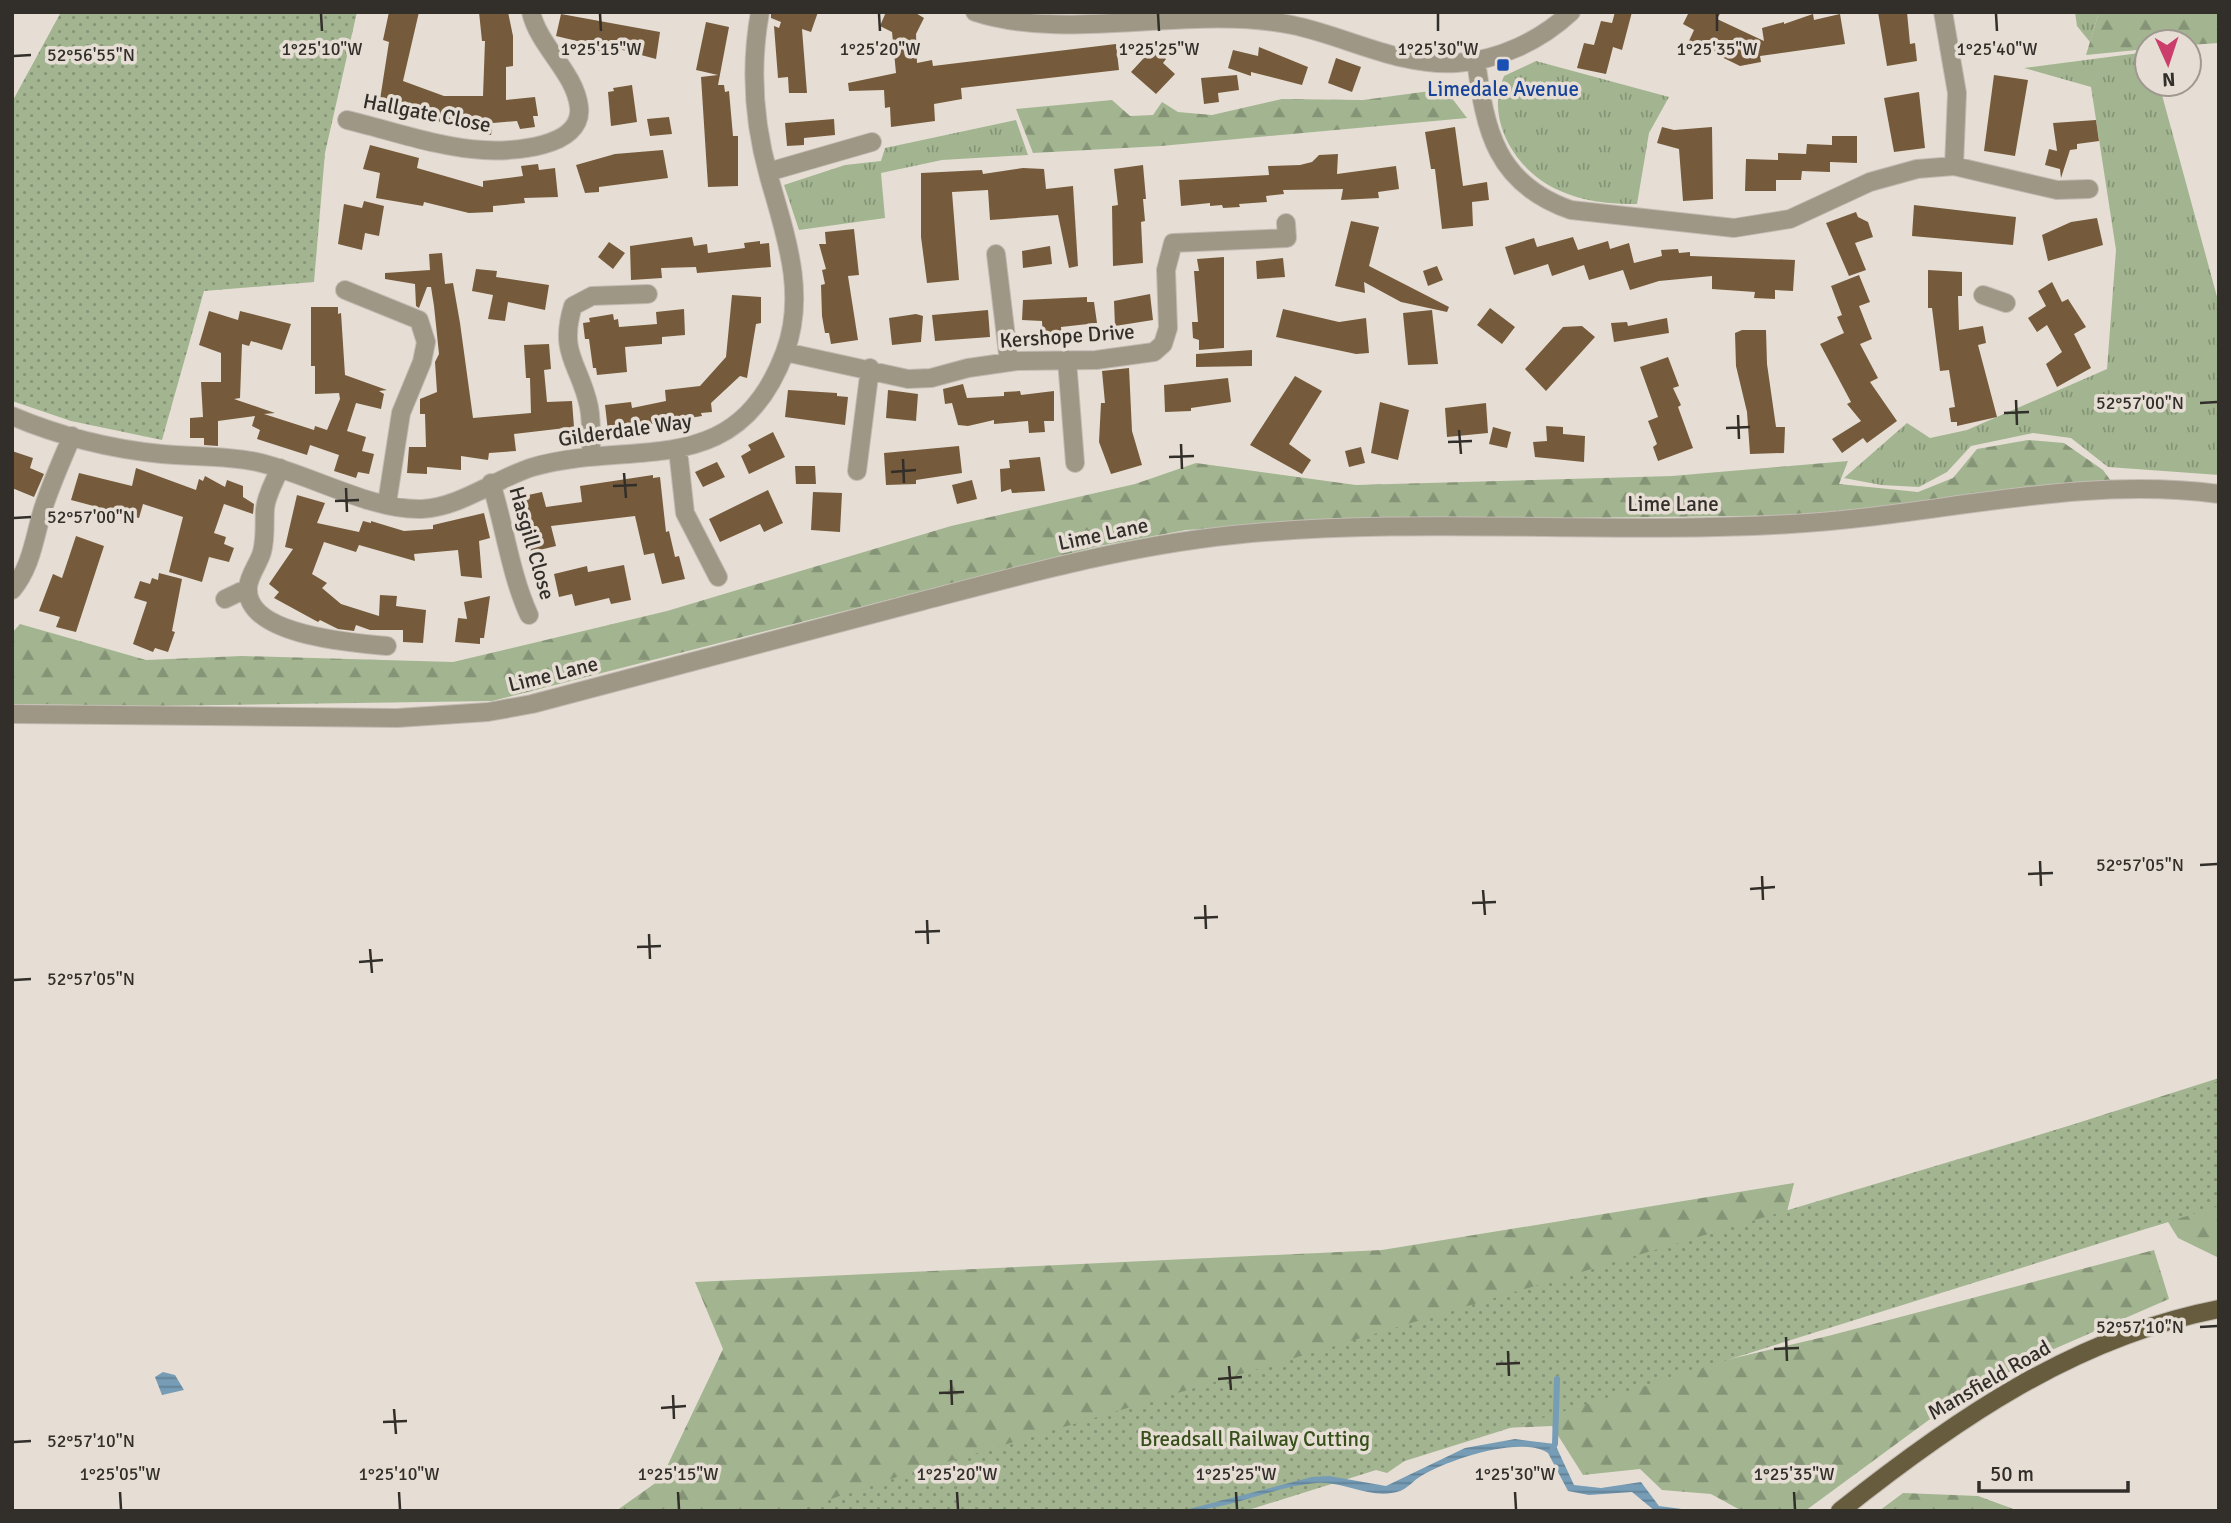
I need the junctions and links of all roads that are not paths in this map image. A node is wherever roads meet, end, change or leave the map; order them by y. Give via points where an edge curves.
1 (531, 12) edge
2 (760, 12) edge
3 (975, 12) edge
4 (1571, 12) edge
5 (1943, 12) edge
6 (998, 15) edge
7 (1240, 16) edge
8 (1476, 60) junction
9 (347, 120) dead end
10 (872, 142) dead end
11 (1954, 166) junction
12 (768, 172) junction
13 (2090, 189) dead end
14 (1286, 223) dead end
15 (996, 254) dead end
16 (345, 290) dead end
17 (648, 294) dead end
18 (1983, 295) dead end
19 (2006, 303) dead end
20 (785, 352) junction
21 (1067, 360) junction
22 (1009, 362) junction
23 (870, 368) junction
24 (12, 416) edge
25 (72, 436) junction
26 (678, 450) junction
27 (591, 457) junction
28 (1075, 463) dead end
29 (280, 468) junction
30 (857, 471) dead end
31 (491, 483) junction
32 (2219, 494) edge
33 (387, 503) junction
34 (718, 576) dead end
35 (248, 588) junction
36 (12, 590) edge
37 (225, 599) dead end
38 (529, 615) dead end
39 (387, 646) dead end
40 (12, 715) edge
41 (2219, 1309) edge
42 (1840, 1511) edge

1 - 9 street, Hallgate Close via 540,38 577,94 580,110 576,124 556,142 481,150
2 - 12 street, Gilderdale Way via 754,73
3 - 6 street
4 - 8 street via 1523,45
5 - 11 street via 1957,93
6 - 7 street via 1059,24
7 - 8 street via 1292,25 1423,62
8 - 11 street via 1482,105 1498,155 1522,184 1571,211 1700,225 1761,225 1805,214 1894,174
10 - 12 street
11 - 13 street via 2057,190
12 - 20 street, Gilderdale Way via 787,235 794,283 793,327
14 - 21 street, Kershope Drive via 1287,238 1173,243 1166,270 1168,328 1163,344 1154,352
15 - 22 street
16 - 33 street via 419,320 426,342 397,431
17 - 27 street via 592,296 573,306 566,347 589,409
18 - 19 street
20 - 23 street, Kershope Drive
20 - 26 street, Gilderdale Way via 763,393 737,421 703,443
21 - 22 street, Kershope Drive
21 - 28 street
22 - 23 street, Kershope Drive via 920,379
23 - 30 street
24 - 25 street, Gilderdale Way
25 - 29 street, Gilderdale Way via 140,452 233,458
25 - 36 street via 44,508 32,555
26 - 27 street, Gilderdale Way
26 - 34 street via 685,513
27 - 31 street, Gilderdale Way via 545,464
29 - 33 street, Gilderdale Way
29 - 35 street via 265,508 262,552
31 - 33 street, Gilderdale Way via 441,506 422,509
31 - 38 street, Hasgill Close via 517,589
32 - 40 street, Lime Lane via 2182,489 2031,494 1781,525 1337,529 1235,535 1141,548 1045,569 488,712 397,718
35 - 37 street
35 - 39 street via 253,603 270,621 340,642
41 - 42 main road, Mansfield Road via 2185,1315 2113,1340 2012,1389 1921,1448

